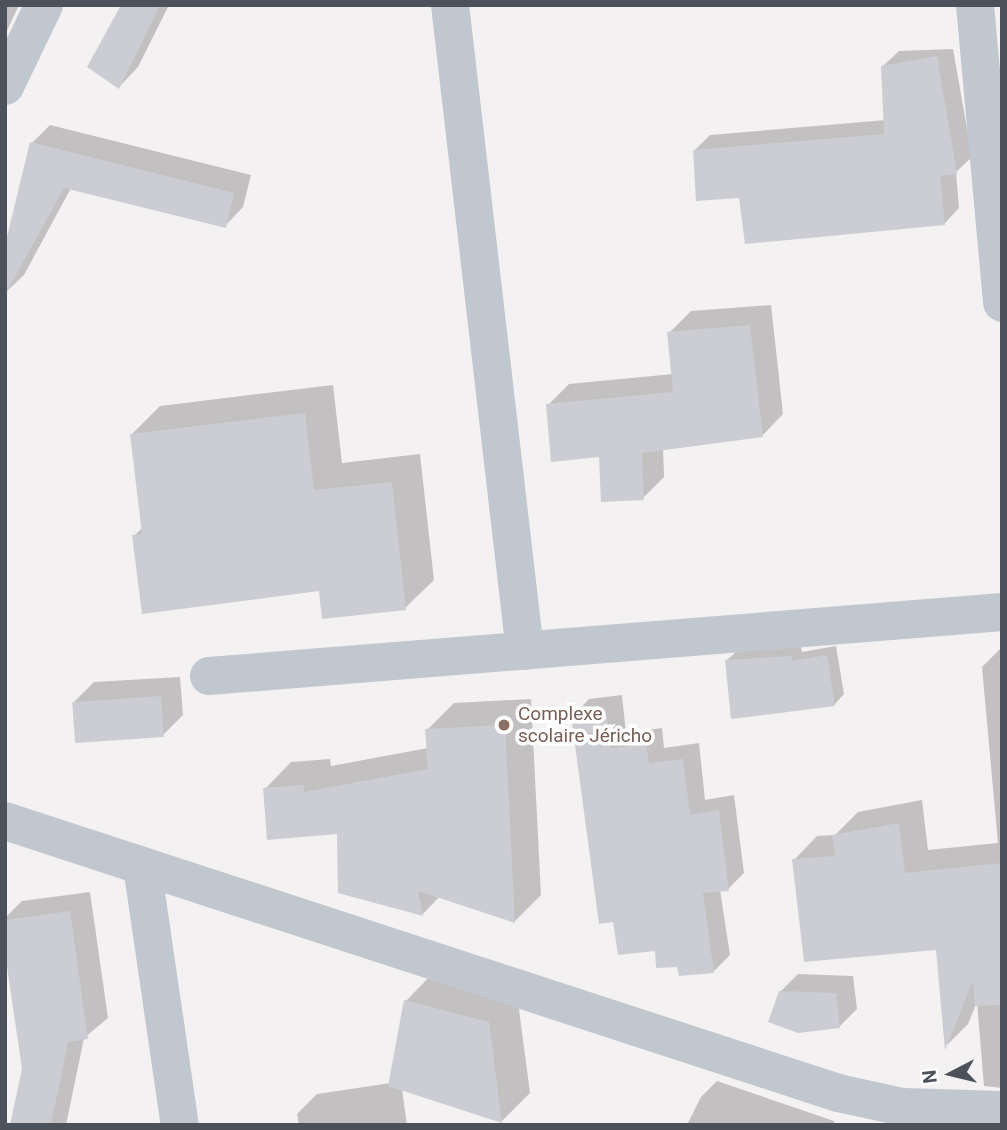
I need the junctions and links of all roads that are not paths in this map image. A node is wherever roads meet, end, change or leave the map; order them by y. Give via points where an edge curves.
1 (44, 5) edge
2 (450, 5) edge
3 (975, 5) edge
4 (5, 86) edge
5 (992, 94) edge
6 (1002, 303) edge
7 (1002, 612) edge
8 (525, 651) junction
9 (209, 676) dead end
10 (5, 821) edge
11 (142, 866) junction
12 (1002, 1110) edge
13 (180, 1125) edge

1 - 4 street
2 - 8 street
3 - 5 street
5 - 6 street
7 - 8 street
8 - 9 street
10 - 11 street
11 - 12 street via 838,1093 903,1107
11 - 13 street

